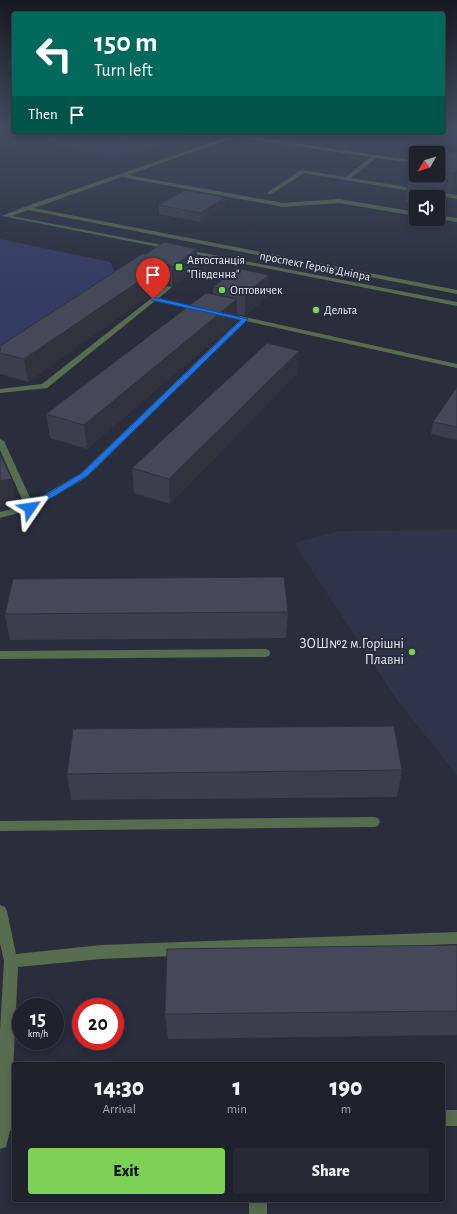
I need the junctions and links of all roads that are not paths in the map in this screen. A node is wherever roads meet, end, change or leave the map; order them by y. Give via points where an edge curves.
1 (98, 183) edge
2 (162, 183) edge
3 (286, 183) edge
4 (373, 183) edge
5 (270, 193) dead end
6 (457, 197) edge
7 (26, 208) junction
8 (409, 213) edge
9 (2, 217) edge
10 (445, 218) edge
11 (457, 220) edge
12 (168, 287) dead end
13 (457, 292) edge
14 (153, 299) junction
15 (457, 304) edge
16 (207, 311) edge
17 (230, 316) edge
18 (245, 319) junction
19 (457, 366) edge
20 (0, 391) edge
21 (0, 441) edge
22 (30, 508) junction
23 (0, 515) edge
24 (265, 653) dead end
25 (0, 655) edge
26 (374, 822) dead end
27 (0, 826) edge
28 (0, 911) edge
29 (457, 938) edge
30 (11, 961) junction
31 (445, 1118) edge
32 (457, 1118) edge
33 (6, 1123) edge
34 (0, 1141) edge
35 (258, 1202) edge
36 (258, 1214) edge

1 - 7 street
2 - 8 street via 284,205 339,201
3 - 5 street
4 - 6 street
7 - 9 street
7 - 13 street, проспект Героїв Дніпра
9 - 15 street, проспект Героїв Дніпра
10 - 11 street
12 - 14 street
14 - 16 street
14 - 20 street via 44,386
17 - 18 street
18 - 19 street
18 - 22 street via 84,474
21 - 22 street
22 - 23 street
24 - 25 street
26 - 27 street
28 - 30 street
29 - 30 street via 101,952
30 - 33 street
31 - 32 street
33 - 34 street
35 - 36 street

